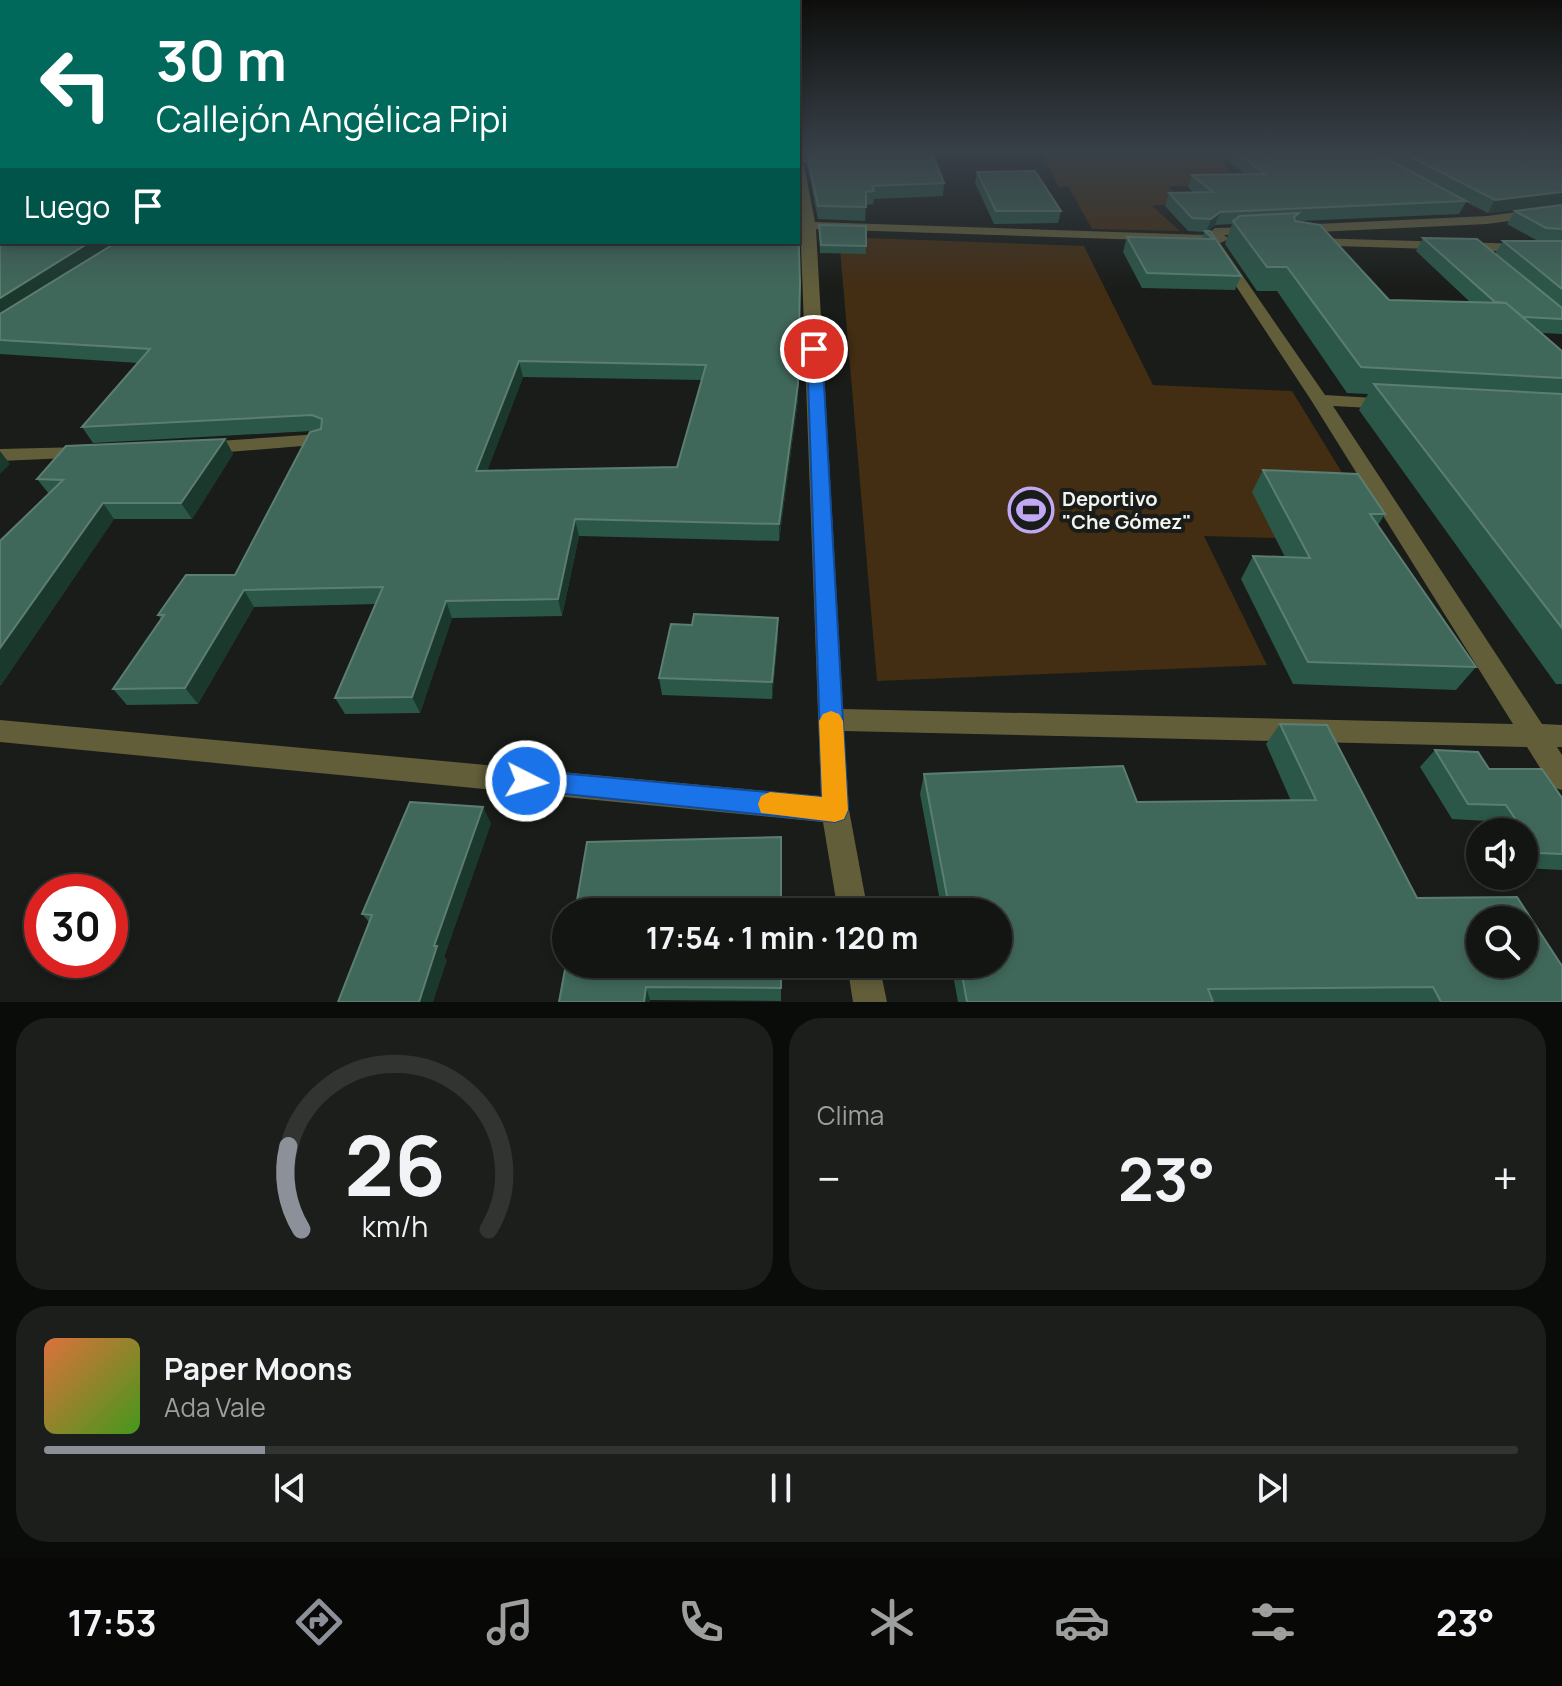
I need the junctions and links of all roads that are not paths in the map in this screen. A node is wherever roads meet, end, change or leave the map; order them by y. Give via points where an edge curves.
1 (801, 197) edge
2 (1461, 207) edge
3 (1562, 210) edge
4 (1487, 220) junction
5 (803, 225) edge
6 (1211, 239) junction
7 (1273, 241) edge
8 (1288, 241) edge
9 (1474, 247) junction
10 (1532, 247) junction
11 (1562, 249) edge
12 (1496, 266) edge
13 (1320, 400) junction
14 (1411, 405) edge
15 (319, 440) edge
16 (189, 449) edge
17 (100, 453) edge
18 (0, 455) edge
19 (831, 720) junction
20 (0, 731) edge
21 (1531, 734) junction
22 (1562, 736) edge
23 (1562, 778) edge
24 (835, 810) junction
25 (851, 898) edge
26 (866, 978) edge
27 (870, 1002) edge

1 - 5 street
2 - 4 street
3 - 4 street
4 - 6 street via 1215,232
4 - 10 street
5 - 6 street
5 - 19 street
6 - 7 street
6 - 13 street
8 - 9 street
9 - 10 street
9 - 12 street
10 - 11 street
13 - 14 street
13 - 21 street
15 - 16 street
17 - 18 street
19 - 21 street
19 - 24 street
20 - 24 street
21 - 22 street
21 - 23 street
24 - 25 street
26 - 27 street

